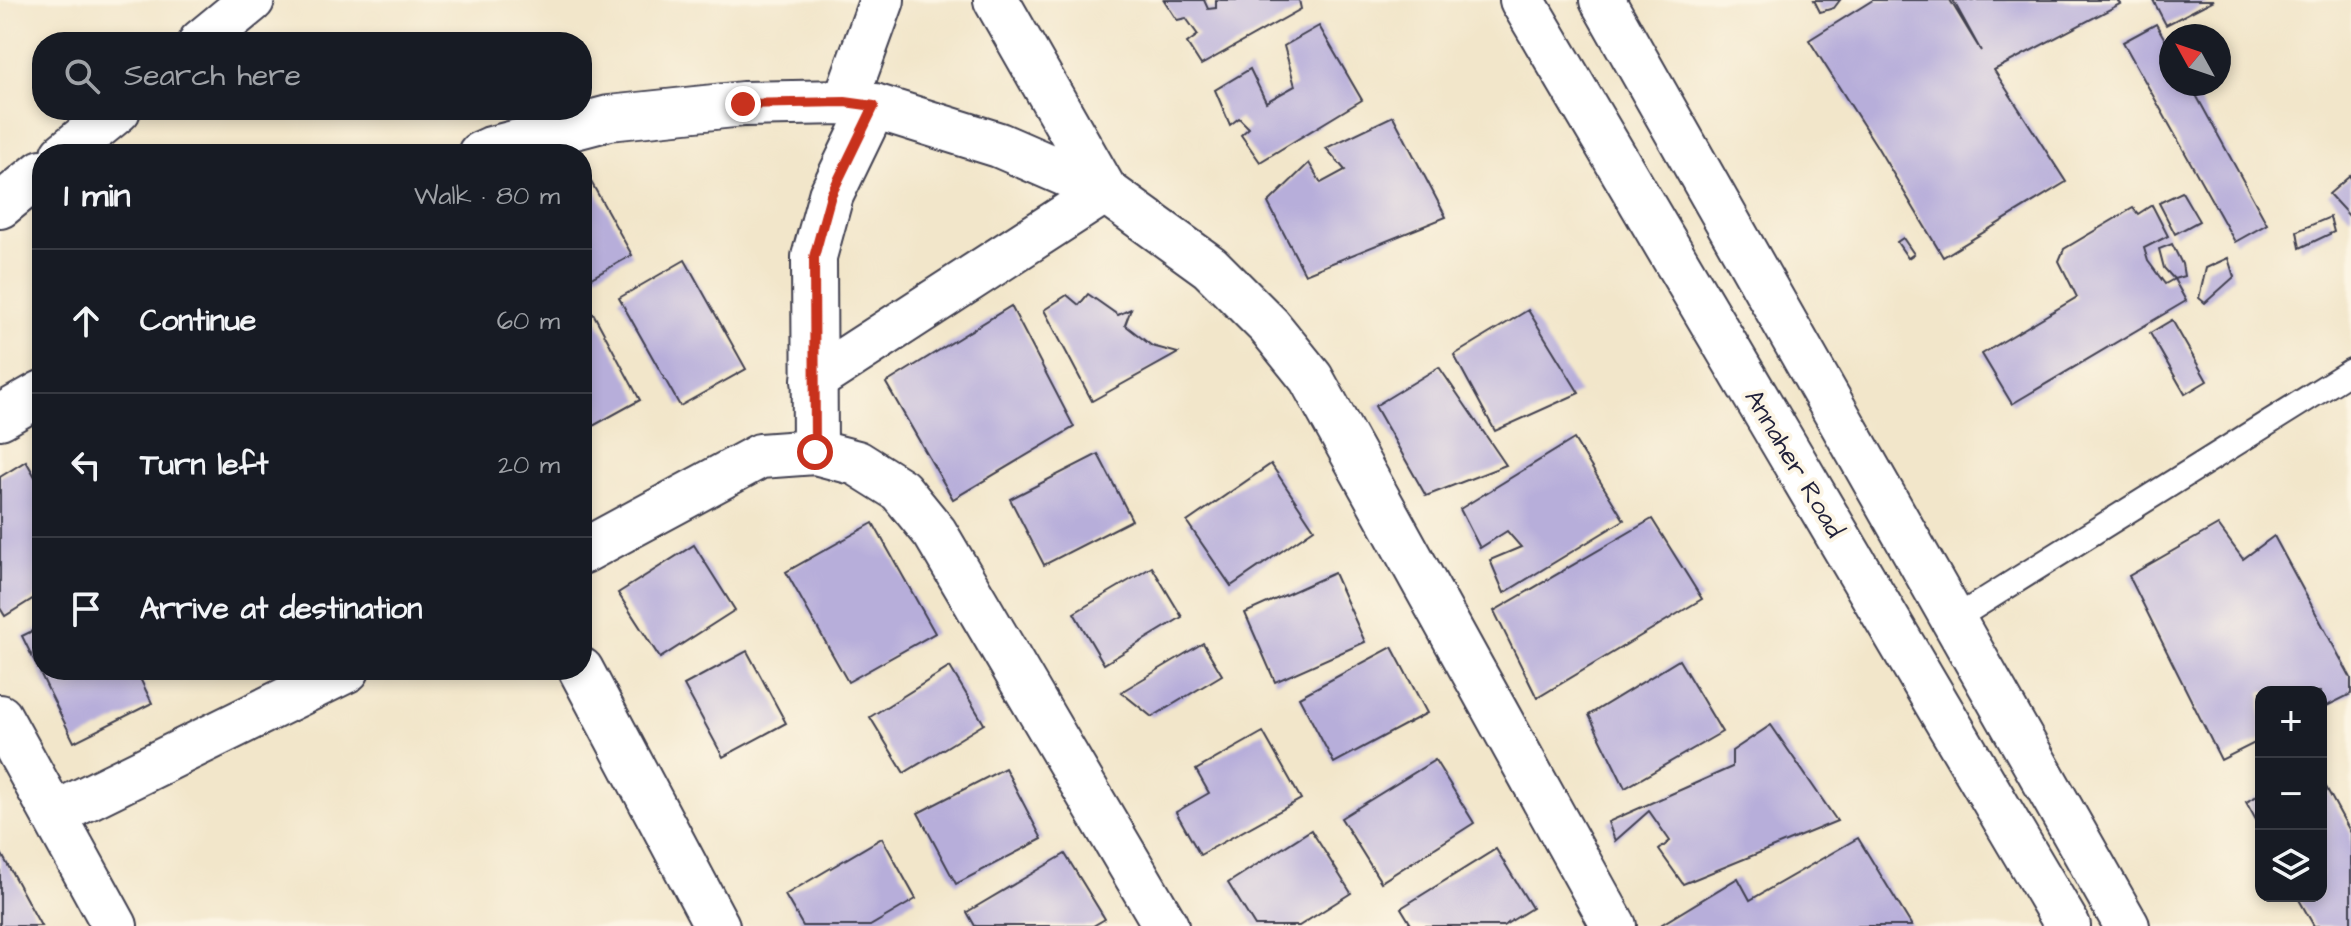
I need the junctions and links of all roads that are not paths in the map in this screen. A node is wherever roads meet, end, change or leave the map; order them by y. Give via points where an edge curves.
1 (252, 0) edge
2 (882, 0) edge
3 (996, 0) edge
4 (1522, 0) edge
5 (1602, 0) edge
6 (213, 32) edge
7 (860, 104) junction
8 (106, 120) edge
9 (76, 144) edge
10 (510, 144) edge
11 (32, 180) edge
12 (1105, 191) junction
13 (0, 206) edge
14 (2351, 371) edge
15 (814, 380) junction
16 (32, 399) edge
17 (0, 417) edge
18 (815, 452) junction
19 (592, 547) edge
20 (1953, 620) junction
21 (327, 680) edge
22 (586, 680) edge
23 (0, 717) edge
24 (55, 814) junction
25 (115, 926) edge
26 (717, 926) edge
27 (1166, 926) edge
28 (1614, 926) edge
29 (2068, 926) edge
30 (2127, 926) edge

1 - 6 street
2 - 7 street
3 - 12 street
4 - 29 street, Annaher Road
5 - 20 street
7 - 10 street via 743,104 609,118
7 - 12 street via 999,145
7 - 15 street via 814,257
8 - 9 street
11 - 13 street
12 - 15 street
12 - 28 street via 1210,267 1311,378
14 - 20 lane
15 - 18 street
16 - 17 street
18 - 19 street via 760,456
18 - 27 street via 857,463 900,490 935,533
20 - 30 street
21 - 24 street
22 - 26 street
23 - 24 street
24 - 25 street

